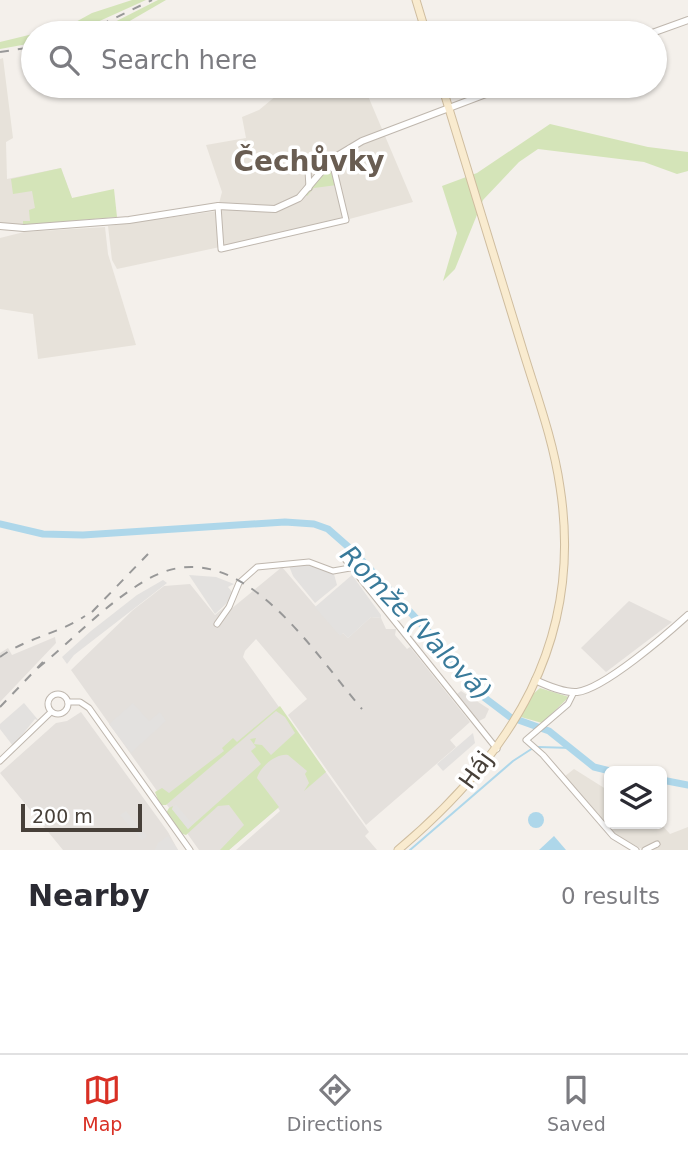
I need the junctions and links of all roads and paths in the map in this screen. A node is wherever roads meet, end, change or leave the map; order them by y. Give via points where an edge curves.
1 (416, 0) edge
2 (688, 20) edge
3 (422, 21) edge
4 (667, 28) edge
5 (446, 98) edge
6 (474, 98) edge
7 (449, 107) junction
8 (329, 163) junction
9 (309, 188) junction
10 (218, 206) junction
11 (0, 226) edge
12 (344, 558) dead end
13 (353, 570) junction
14 (688, 615) edge
15 (217, 624) dead end
16 (536, 680) junction
17 (574, 692) junction
18 (68, 702) junction
19 (51, 712) junction
20 (497, 749) junction
21 (0, 761) edge
22 (657, 844) dead end
23 (190, 850) edge
24 (397, 850) edge
25 (636, 850) edge
26 (645, 850) edge

1 - 3 main road
2 - 4 street
5 - 7 main road
6 - 7 street
7 - 8 street via 362,141
7 - 16 main road via 549,435 561,490 560,592
8 - 9 street
8 - 9 street via 319,159 309,169
8 - 10 street via 347,218 343,222 220,248
9 - 10 street via 275,209
10 - 11 street via 104,221
12 - 13 street, Háj
13 - 15 street via 333,570 309,562 257,568 239,583
13 - 20 street, Háj
14 - 17 street via 638,656 588,689
16 - 17 street
16 - 20 main road
17 - 25 street, Háj via 570,703 526,740 613,836
18 - 19 street via 64,713
18 - 19 street via 62,695 52,696
18 - 23 street via 88,706
19 - 21 street
20 - 24 main road, Háj via 472,781
22 - 26 street

